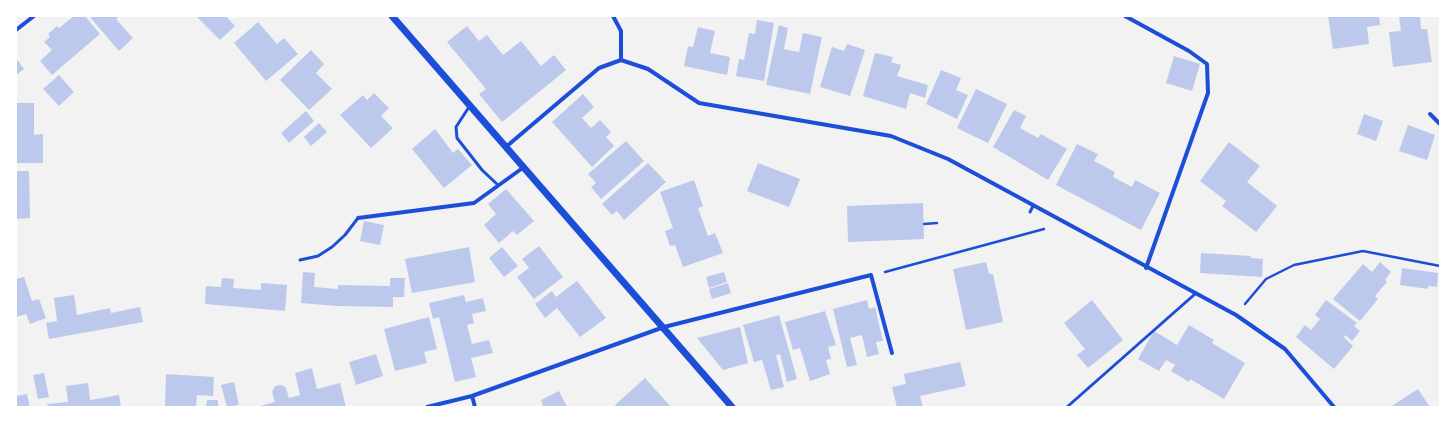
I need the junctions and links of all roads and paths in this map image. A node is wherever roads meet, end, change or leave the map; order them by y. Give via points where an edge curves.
1 (34, 16) edge
2 (392, 16) edge
3 (613, 16) edge
4 (1125, 16) edge
5 (17, 29) edge
6 (621, 60) junction
7 (470, 105) junction
8 (1430, 114) dead end
9 (1440, 124) edge
10 (507, 146) junction
11 (524, 167) junction
12 (498, 186) junction
13 (1034, 206) junction
14 (1030, 212) dead end
15 (358, 218) joint
16 (1061, 221) junction
17 (936, 223) dead end
18 (924, 224) dead end
19 (300, 260) dead end
20 (1440, 266) edge
21 (1146, 268) junction
22 (871, 275) junction
23 (1195, 294) junction
24 (1236, 315) junction
25 (664, 327) junction
26 (892, 353) dead end
27 (472, 396) junction
28 (427, 407) edge
29 (475, 407) edge
30 (732, 407) edge
31 (1067, 407) edge
32 (1334, 407) edge

1 - 5 street
2 - 7 street
3 - 6 street via 621,31
4 - 21 street via 1189,51 1207,64 1208,93
6 - 10 street via 599,68
6 - 13 street via 648,69 699,103 891,136 948,159
7 - 10 street
7 - 12 lane via 456,128 457,138
8 - 9 street
10 - 11 street
11 - 12 street
11 - 25 street
12 - 15 street via 474,203
13 - 14 lane
13 - 16 street
15 - 19 lane via 346,235 332,247 318,256
16 - 21 street
16 - 22 path via 1036,232
17 - 18 path
20 - 24 path via 1362,251 1294,265 1266,279
21 - 23 street
22 - 25 street
22 - 26 street
23 - 24 street
23 - 31 lane
24 - 32 street via 1285,349
25 - 27 street
25 - 30 street
27 - 28 street
27 - 29 street

